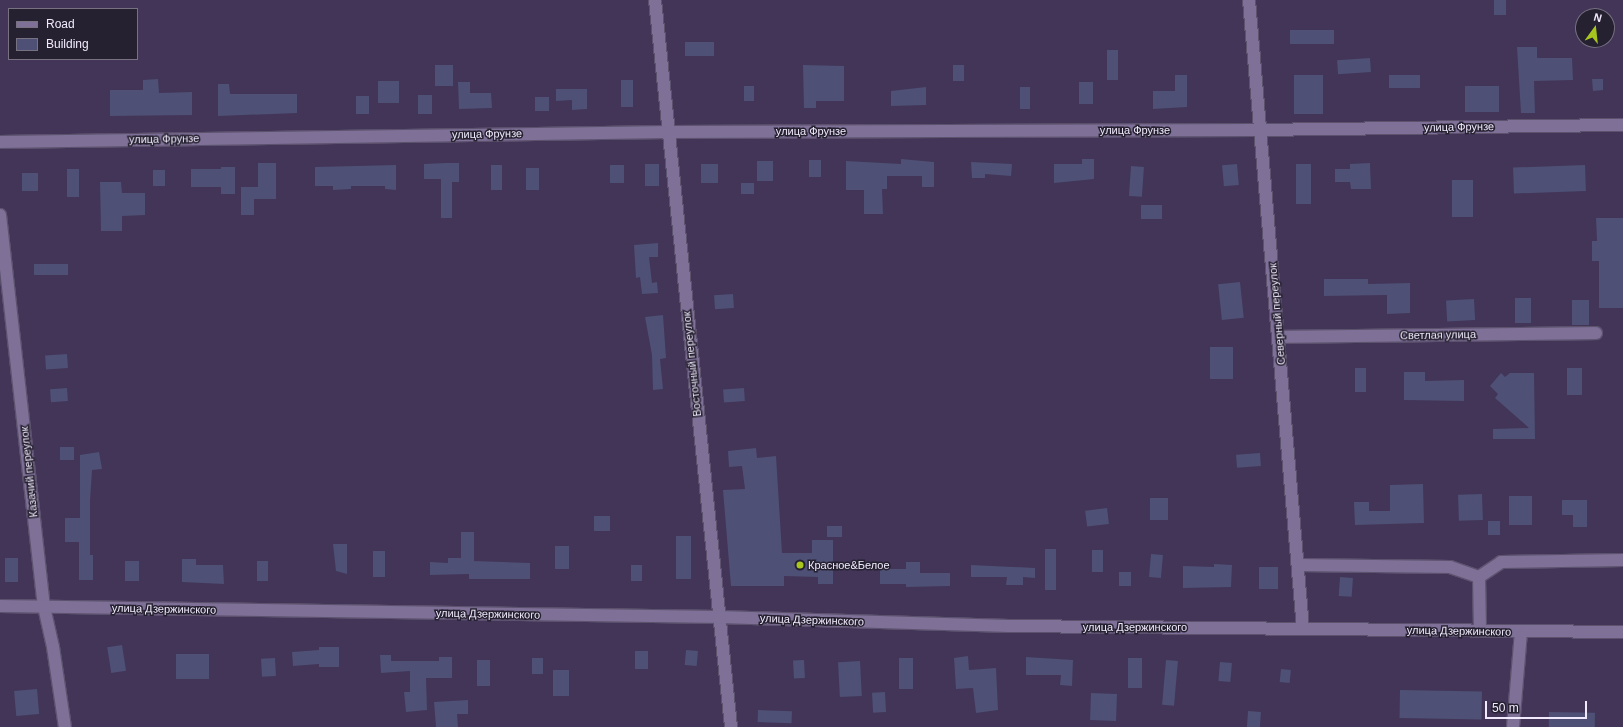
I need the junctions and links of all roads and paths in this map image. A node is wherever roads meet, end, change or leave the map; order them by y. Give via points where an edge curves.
1 (654, 0) edge
2 (1248, 0) edge
3 (1623, 125) edge
4 (1258, 130) junction
5 (668, 132) junction
6 (0, 142) edge
7 (0, 215) edge
8 (1596, 333) dead end
9 (1279, 337) junction
10 (1623, 560) edge
11 (1298, 565) junction
12 (1479, 577) junction
13 (0, 606) edge
14 (44, 607) junction
15 (719, 617) junction
16 (1303, 628) junction
17 (1480, 631) junction
18 (1521, 632) junction
19 (1623, 632) edge
20 (65, 727) edge
21 (731, 727) edge
22 (1513, 727) edge

1 - 5 street, Восточный переулок
2 - 4 street, Северный переулок
3 - 4 street, улица Фрунзе
4 - 5 street, улица Фрунзе
4 - 9 street, Северный переулок
5 - 6 street, улица Фрунзе
5 - 15 street, Восточный переулок
7 - 14 street, Казачий переулок
8 - 9 street, Светлая улица
9 - 11 street, Северный переулок
10 - 12 street via 1501,562
11 - 12 street via 1450,567
11 - 16 street, Северный переулок
12 - 17 street
13 - 14 street, улица Дзержинского
14 - 15 street, улица Дзержинского
14 - 20 street, Казачий переулок
15 - 16 street, улица Дзержинского via 1009,626
15 - 21 street, Восточный переулок
16 - 17 street, улица Дзержинского
17 - 18 street, улица Дзержинского
18 - 19 street, улица Дзержинского
18 - 22 street

